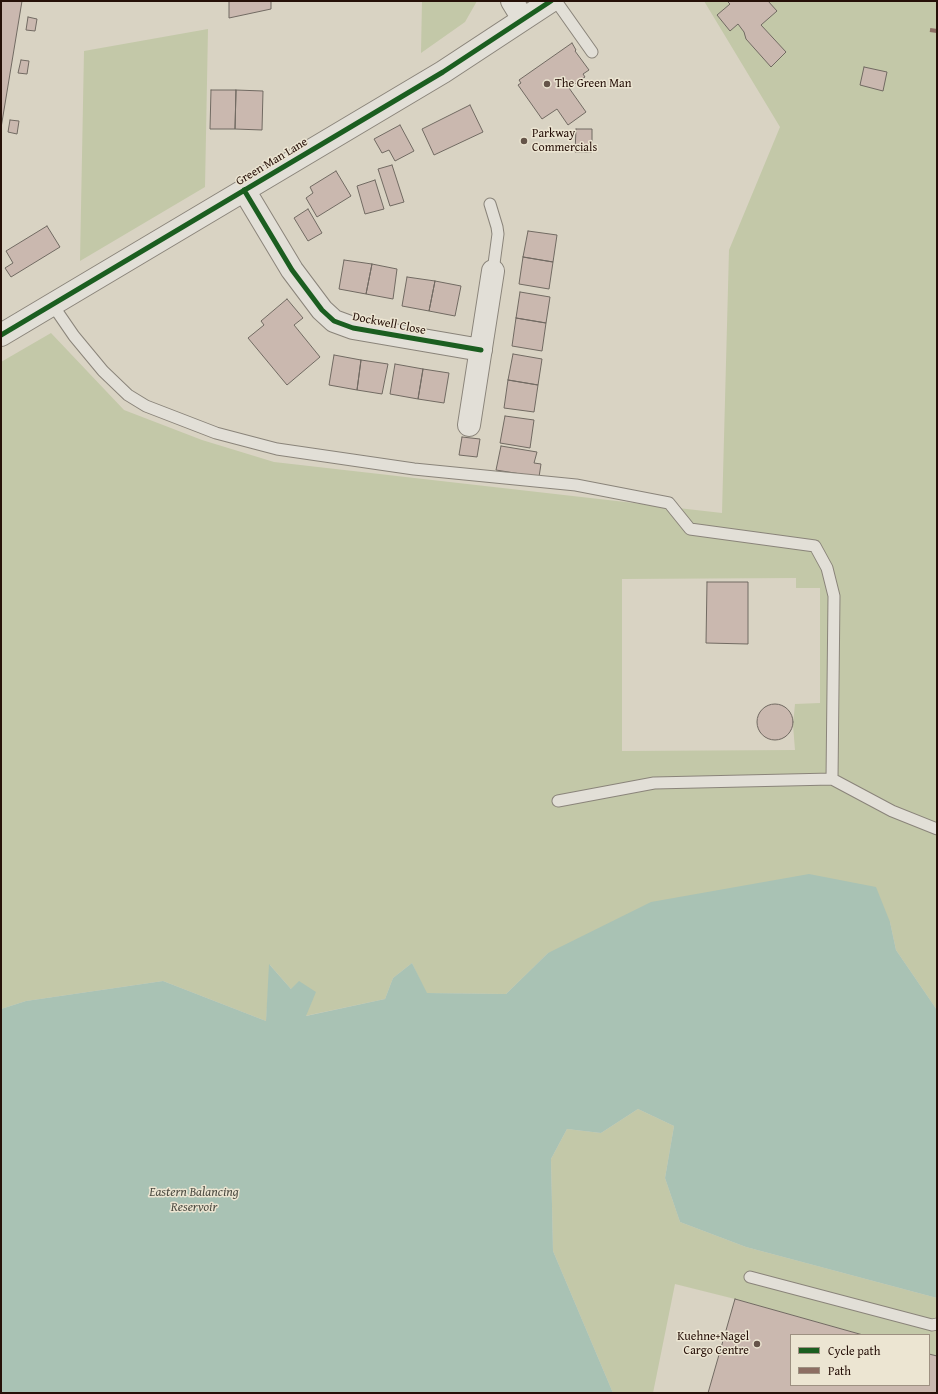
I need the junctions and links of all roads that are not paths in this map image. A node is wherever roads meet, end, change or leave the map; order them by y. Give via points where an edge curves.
1 (551, 1) edge
2 (556, 1) edge
3 (518, 10) edge
4 (592, 52) dead end
5 (244, 190) junction
6 (490, 204) dead end
7 (493, 271) joint
8 (52, 304) junction
9 (1, 335) edge
10 (481, 350) junction
11 (469, 425) dead end
12 (832, 779) junction
13 (558, 801) dead end
14 (937, 829) edge
15 (750, 1277) dead end
16 (937, 1324) edge

1 - 3 street, Green Man Lane
2 - 4 lane
3 - 5 street, Green Man Lane via 443,72
5 - 8 street, Green Man Lane
5 - 10 street, Dockwell Close via 292,270 322,310 334,321 353,328
6 - 7 lane via 498,234
7 - 10 street
8 - 9 street, Green Man Lane
8 - 12 lane via 103,371 128,395 146,406 216,433 277,449 414,469 584,487 669,503 690,529 815,546 828,568 834,596
10 - 11 street
12 - 13 lane via 654,783
12 - 14 lane via 892,811
15 - 16 lane via 932,1325

